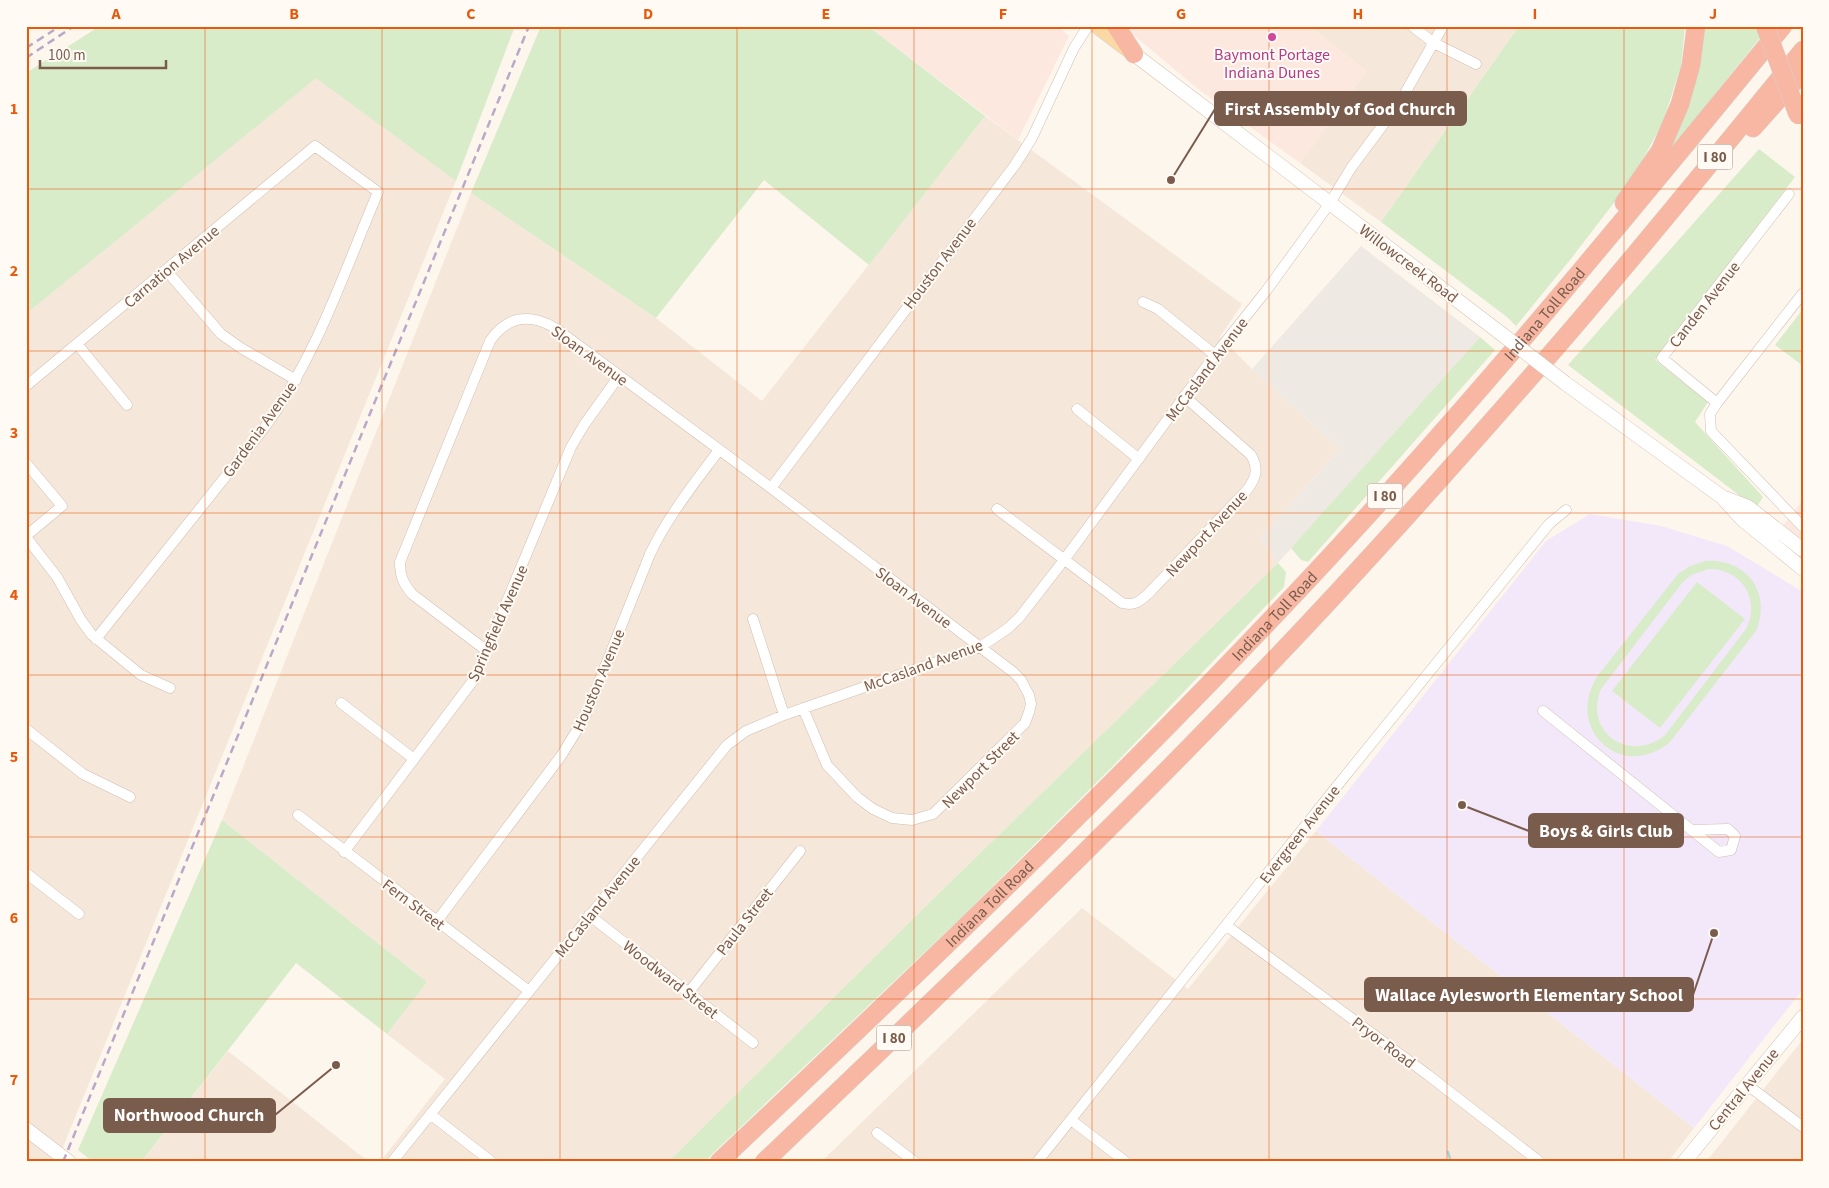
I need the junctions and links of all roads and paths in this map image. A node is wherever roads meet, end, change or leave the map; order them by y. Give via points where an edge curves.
1 (1088, 26) edge
2 (1097, 26) edge
3 (1116, 26) edge
4 (1412, 26) edge
5 (1444, 26) edge
6 (1696, 26) edge
7 (1765, 26) edge
8 (1774, 26) edge
9 (1782, 26) edge
10 (1434, 43) junction
11 (1803, 50) edge
12 (1134, 54) junction
13 (1476, 64) dead end
14 (1803, 72) edge
15 (1801, 115) edge
16 (378, 192) joint
17 (1789, 194) dead end
18 (1330, 203) junction
19 (1627, 264) junction
20 (166, 270) junction
21 (1573, 282) junction
22 (1803, 294) edge
23 (1143, 302) dead end
24 (77, 344) junction
25 (1215, 355) junction
26 (619, 376) junction
27 (296, 380) junction
28 (26, 386) edge
29 (1184, 396) junction
30 (1717, 403) junction
31 (127, 405) dead end
32 (1077, 409) dead end
33 (719, 450) junction
34 (1139, 459) junction
35 (26, 463) edge
36 (771, 488) junction
37 (1722, 497) junction
38 (997, 509) dead end
39 (1566, 510) dead end
40 (1803, 527) edge
41 (26, 537) edge
42 (1802, 549) edge
43 (1064, 560) junction
44 (1803, 569) edge
45 (753, 619) dead end
46 (96, 639) junction
47 (980, 647) junction
48 (487, 651) junction
49 (170, 688) dead end
50 (341, 703) dead end
51 (802, 708) junction
52 (1543, 711) dead end
53 (784, 715) junction
54 (26, 729) edge
55 (414, 759) junction
56 (130, 797) dead end
57 (298, 816) dead end
58 (1691, 830) dead end
59 (800, 851) dead end
60 (344, 852) junction
61 (26, 873) edge
62 (79, 914) dead end
63 (589, 915) junction
64 (437, 921) junction
65 (1227, 926) junction
66 (530, 991) junction
67 (688, 992) junction
68 (1803, 1017) edge
69 (753, 1043) dead end
70 (1746, 1084) junction
71 (430, 1114) junction
72 (1071, 1120) junction
73 (1803, 1128) edge
74 (26, 1129) edge
75 (877, 1133) dead end
76 (69, 1162) edge
77 (392, 1162) edge
78 (492, 1162) edge
79 (719, 1162) edge
80 (764, 1162) edge
81 (915, 1162) edge
82 (1037, 1162) edge
83 (1126, 1162) edge
84 (1540, 1162) edge
85 (1684, 1162) edge

1 - 36 street, Houston Avenue via 1015,165
2 - 12 main road, Willowcreek Road
3 - 12 highway
4 - 10 street
5 - 10 street, McCasland Avenue
6 - 21 highway via 1680,104 1660,151 1593,244
7 - 15 highway, bridge
8 - 15 highway
9 - 21 highway, Indiana Toll Road / I 80
10 - 13 street
10 - 18 street, McCasland Avenue via 1400,102 1351,168
11 - 19 highway, Indiana Toll Road / I 80
12 - 18 main road, Willowcreek Road
14 - 19 highway via 1686,205
16 - 20 street, Carnation Avenue via 315,146
16 - 27 street, Gardenia Avenue via 314,346
17 - 30 street, Canden Avenue via 1662,358
18 - 25 street, McCasland Avenue
18 - 37 main road, Willowcreek Road, bridge via 1565,383
19 - 80 highway, Indiana Toll Road / I 80 via 1432,489 1174,763 1023,914
20 - 24 street, Carnation Avenue
20 - 27 street via 220,334
21 - 79 highway, Indiana Toll Road / I 80 via 1310,578 1126,770
22 - 30 street
23 - 25 street via 1158,309
24 - 28 street, Carnation Avenue
24 - 31 street
25 - 29 street, McCasland Avenue
26 - 33 street, Sloan Avenue
26 - 48 street, Springfield Avenue via 571,447
26 - 48 street, Sloan Avenue via 544,321 516,320 496,332 490,341 400,562 400,574 412,594
27 - 46 street, Gardenia Avenue via 265,426
29 - 34 street, McCasland Avenue
29 - 43 street, Newport Avenue via 1251,455 1256,467 1253,483 1138,603 1122,602
30 - 40 street via 1710,414 1711,430
32 - 34 street
33 - 36 street, Sloan Avenue
33 - 64 street, Houston Avenue via 660,533 576,734
34 - 43 street, McCasland Avenue
35 - 41 street via 62,506
36 - 47 street, Sloan Avenue
37 - 42 main road, Willowcreek Road via 1748,507
37 - 44 main road, Willowcreek Road via 1742,519
38 - 43 street, Newport Avenue
39 - 65 street, Evergreen Avenue via 1549,524
41 - 46 street via 52,569 81,620
43 - 47 street, McCasland Avenue via 1019,618
45 - 53 street
46 - 49 street via 141,675
47 - 51 street, McCasland Avenue
47 - 51 street, Newport Street via 1021,680 1030,704 1028,717 1016,733 933,814 912,820 892,818 857,797 827,766
48 - 55 street, Springfield Avenue via 475,678
50 - 55 street
51 - 53 street, McCasland Avenue
52 - 58 street
53 - 63 street, McCasland Avenue via 746,731 727,745
54 - 56 street via 83,774
55 - 60 street, Springfield Avenue
57 - 60 street, Fern Street
59 - 67 street, Paula Street
60 - 64 street, Fern Street
61 - 62 street
63 - 66 street, McCasland Avenue
63 - 67 street, Woodward Street
64 - 66 street, Fern Street
65 - 72 street, Evergreen Avenue
65 - 84 street, Pryor Road
66 - 71 street, McCasland Avenue
67 - 69 street, Woodward Street
68 - 70 main road, Central Avenue
70 - 73 street
70 - 85 main road, Central Avenue
71 - 77 street, McCasland Avenue
71 - 78 street
72 - 82 street, Evergreen Avenue
72 - 83 street
74 - 76 main road
75 - 81 street

